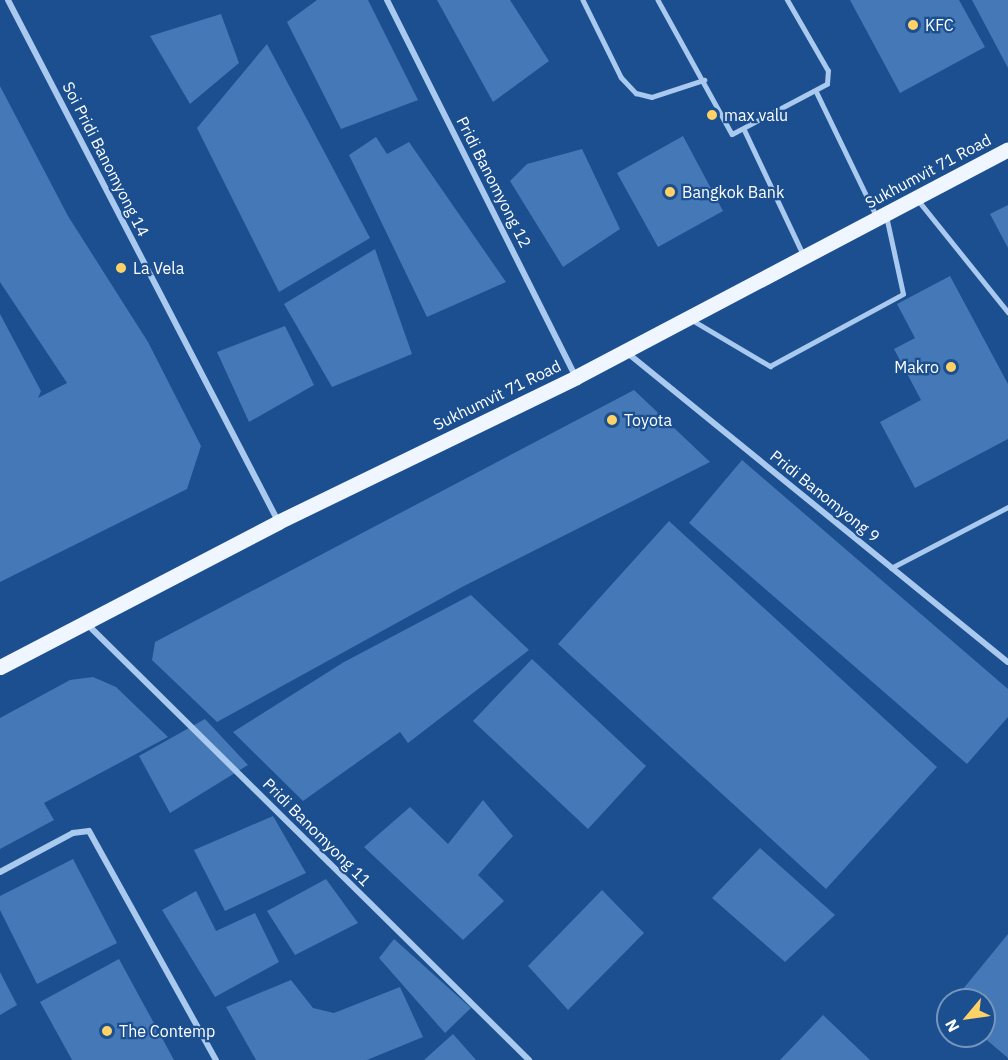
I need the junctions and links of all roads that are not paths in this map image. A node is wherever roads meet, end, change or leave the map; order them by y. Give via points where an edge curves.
1 (8, 0) edge
2 (387, 0) edge
3 (583, 0) edge
4 (658, 0) edge
5 (787, 0) edge
6 (704, 80) junction
7 (817, 93) junction
8 (744, 129) junction
9 (1008, 149) edge
10 (916, 198) junction
11 (882, 216) junction
12 (804, 257) junction
13 (1008, 312) edge
14 (688, 318) junction
15 (625, 351) junction
16 (576, 376) junction
17 (1008, 507) edge
18 (278, 522) junction
19 (891, 568) junction
20 (87, 624) junction
21 (1008, 662) edge
22 (0, 667) edge
23 (0, 872) edge
24 (216, 1060) edge
25 (528, 1060) edge

1 - 18 street, Soi Pridi Banomyong 14
2 - 16 street, Pridi Banomyong 12
3 - 6 lane via 621,77 636,93 652,97
4 - 6 lane
5 - 7 lane via 828,71 827,84
6 - 8 lane via 727,129 732,134
7 - 8 lane
7 - 11 lane
8 - 12 lane
9 - 10 main road, Sukhumvit 71 Road
10 - 11 main road, Sukhumvit 71 Road
10 - 13 lane
11 - 12 main road, Sukhumvit 71 Road
11 - 14 lane via 903,294 770,366
12 - 14 main road, Sukhumvit 71 Road
14 - 15 main road, Sukhumvit 71 Road
15 - 16 main road, Sukhumvit 71 Road
15 - 19 street, Pridi Banomyong 9
16 - 18 main road, Sukhumvit 71 Road
17 - 19 lane
18 - 20 main road, Sukhumvit 71 Road
19 - 21 street, Pridi Banomyong 9
20 - 22 main road, Sukhumvit 71 Road
20 - 25 street, Pridi Banomyong 11
23 - 24 street via 73,832 89,831

